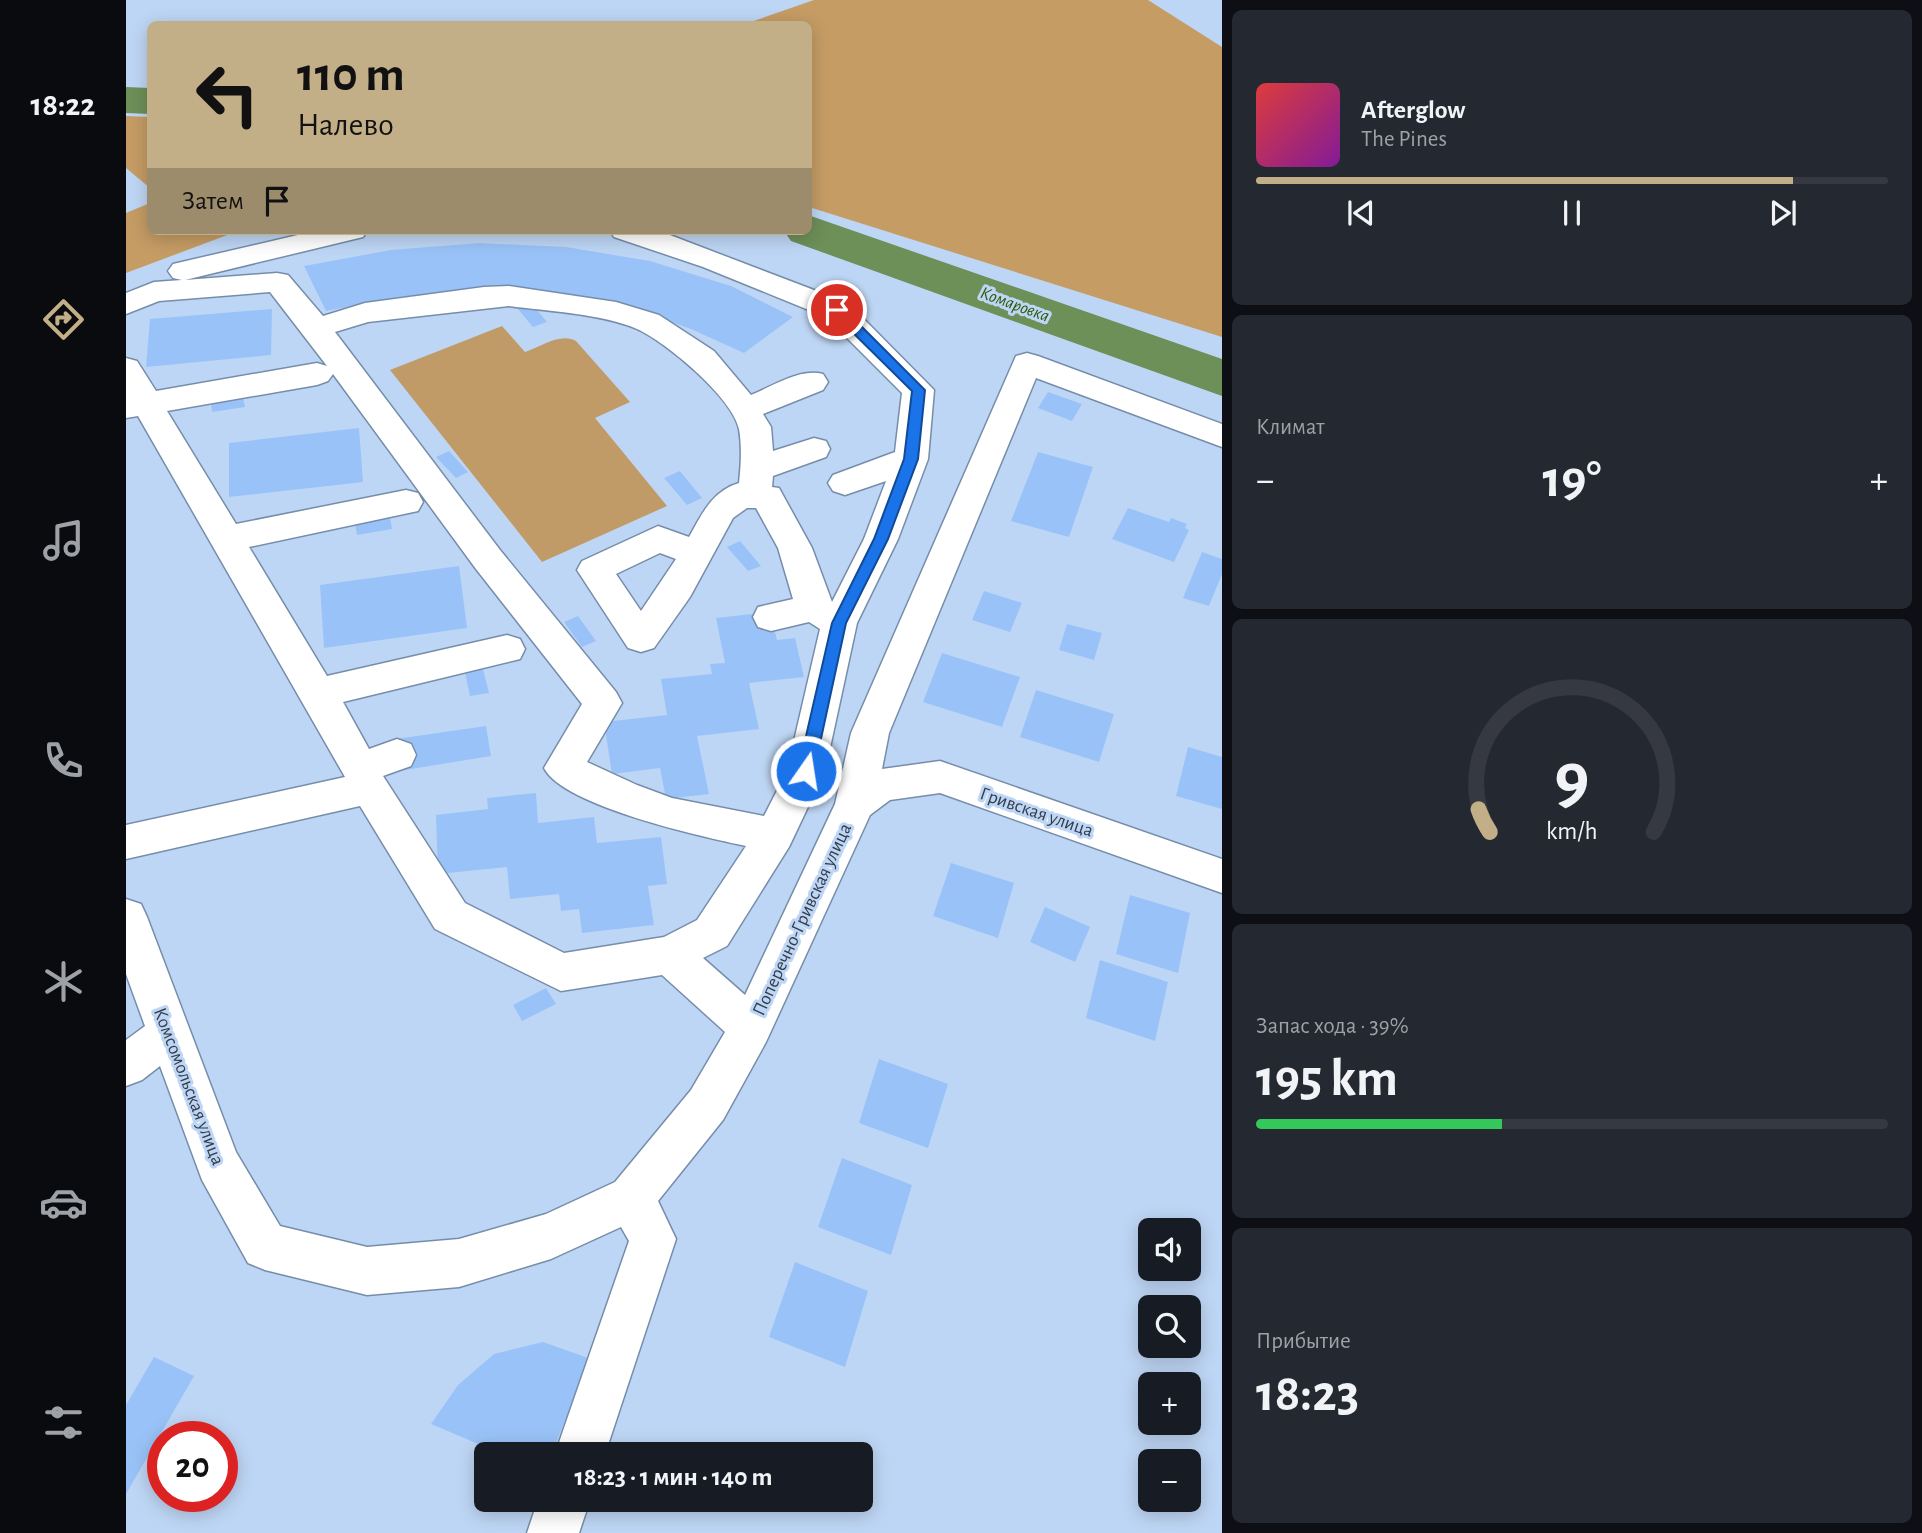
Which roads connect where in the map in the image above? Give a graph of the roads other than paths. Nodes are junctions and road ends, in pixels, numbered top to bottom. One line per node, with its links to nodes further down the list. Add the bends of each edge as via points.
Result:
1 (336, 235): 3 (street, via 188,269 170,275)
2 (640, 235): 12 (street, via 837,310 918,390)
3 (140, 298): 4 (street, via 277,282)
4 (316, 328): 9 (street, via 365,313 484,297 509,296 616,312 648,322 703,358); 25 (street, via 524,607 603,703 563,768 623,797 673,814)
5 (126, 368): 8 (street)
6 (317, 374): 8 (street)
7 (812, 382): 9 (street)
8 (136, 406): 16 (street)
9 (744, 410): 13 (street, via 755,427)
10 (1222, 436): 24 (street, Поперечно-Гривская улица, via 1027,363 870,733)
11 (814, 449): 13 (street)
12 (911, 459): 14 (street); 18 (street, via 881,539)
13 (756, 483): 17 (street, via 721,509); 18 (street, via 795,548)
14 (845, 483)
15 (406, 502): 16 (street)
16 (226, 539): 21 (street)
17 (697, 553)
18 (826, 616): 19 (street); 25 (street, via 806,771)
19 (771, 617)
20 (507, 649): 21 (street)
21 (318, 693): 23 (street)
22 (397, 755): 23 (street)
23 (365, 778): 26 (street); 29 (street, via 450,916 561,972)
24 (855, 804): 27 (street, Гривская улица, via 881,785 940,777); 30 (street, Поперечно-Гривская улица)
25 (775, 835): 29 (street, via 712,933)
26 (126, 842)
27 (1222, 876)
28 (126, 917): 31 (street, Комсомольская улица)
29 (670, 955): 30 (street)
30 (751, 1028): 33 (street, Поперечно-Гривская улица, via 707,1105)
31 (169, 1033): 32 (street); 33 (street, Комсомольская улица, via 218,1164 265,1246 367,1271 459,1262 551,1237)
32 (126, 1066)
33 (631, 1198): 34 (street, via 653,1239)
34 (584, 1442)
35 (560, 1512): 36 (street)
36 (553, 1533)

